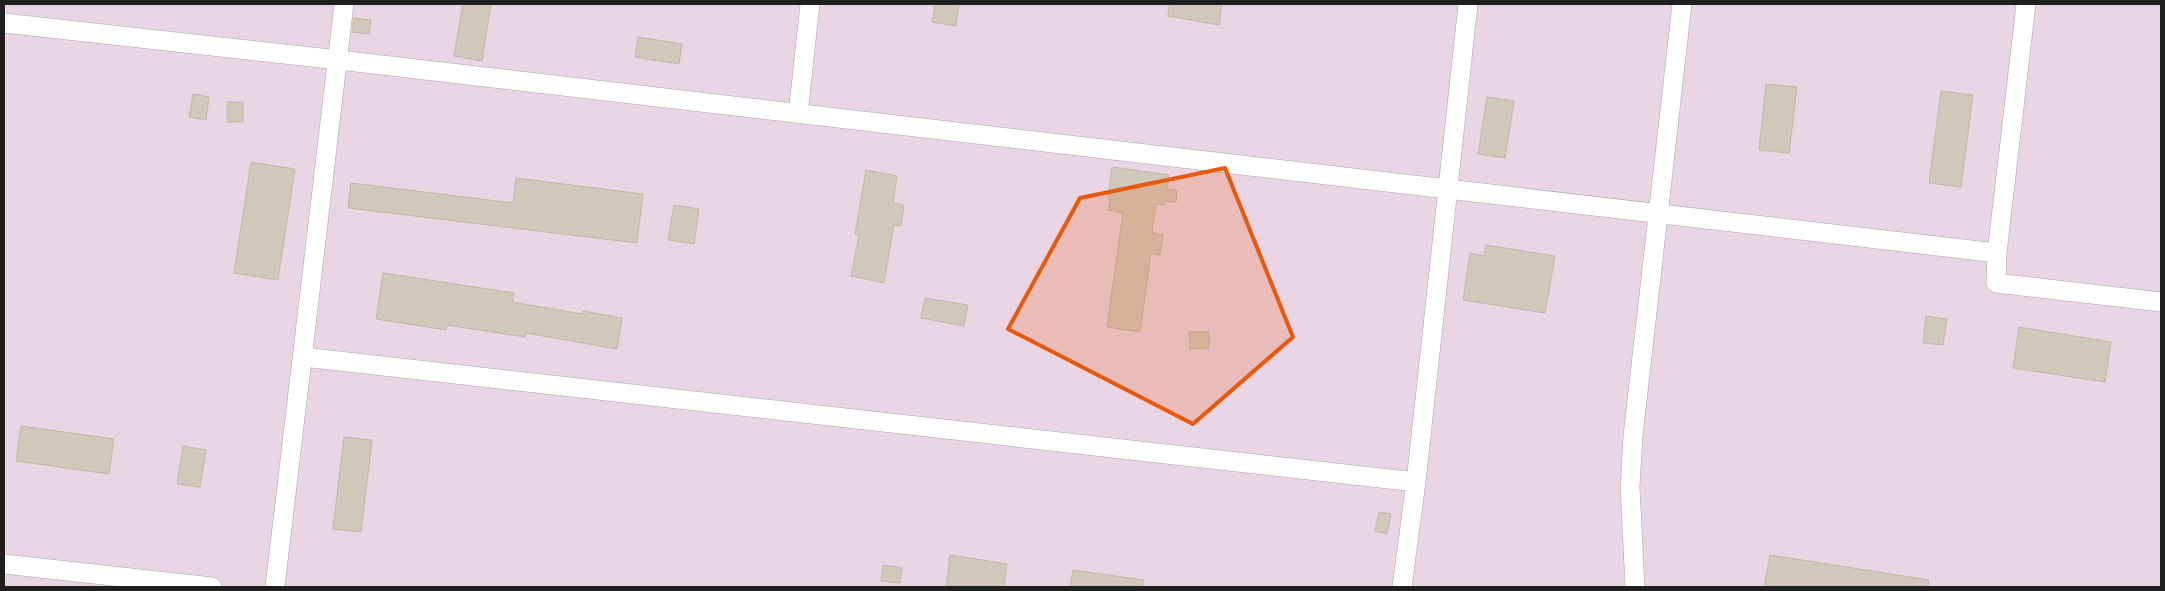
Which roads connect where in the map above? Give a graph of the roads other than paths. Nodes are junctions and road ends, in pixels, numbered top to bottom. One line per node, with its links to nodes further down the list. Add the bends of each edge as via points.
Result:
1 (344, 4): 7 (lane)
2 (810, 4): 8 (lane)
3 (1468, 4): 9 (lane)
4 (1682, 4): 10 (lane)
5 (2026, 4): 11 (lane)
6 (4, 23): 7 (lane)
7 (339, 60): 8 (lane); 13 (lane)
8 (798, 114): 9 (lane)
9 (1448, 189): 10 (lane); 14 (lane)
10 (1657, 214): 11 (lane); 19 (lane, via 1633,436 1630,487)
11 (1997, 253): 12 (lane, via 1996,283)
12 (2161, 302)
13 (303, 357): 14 (lane); 17 (lane)
14 (1416, 482): 18 (lane)
15 (4, 564): 16 (lane)
16 (212, 587)
17 (275, 587)
18 (1402, 587)
19 (1635, 587)

